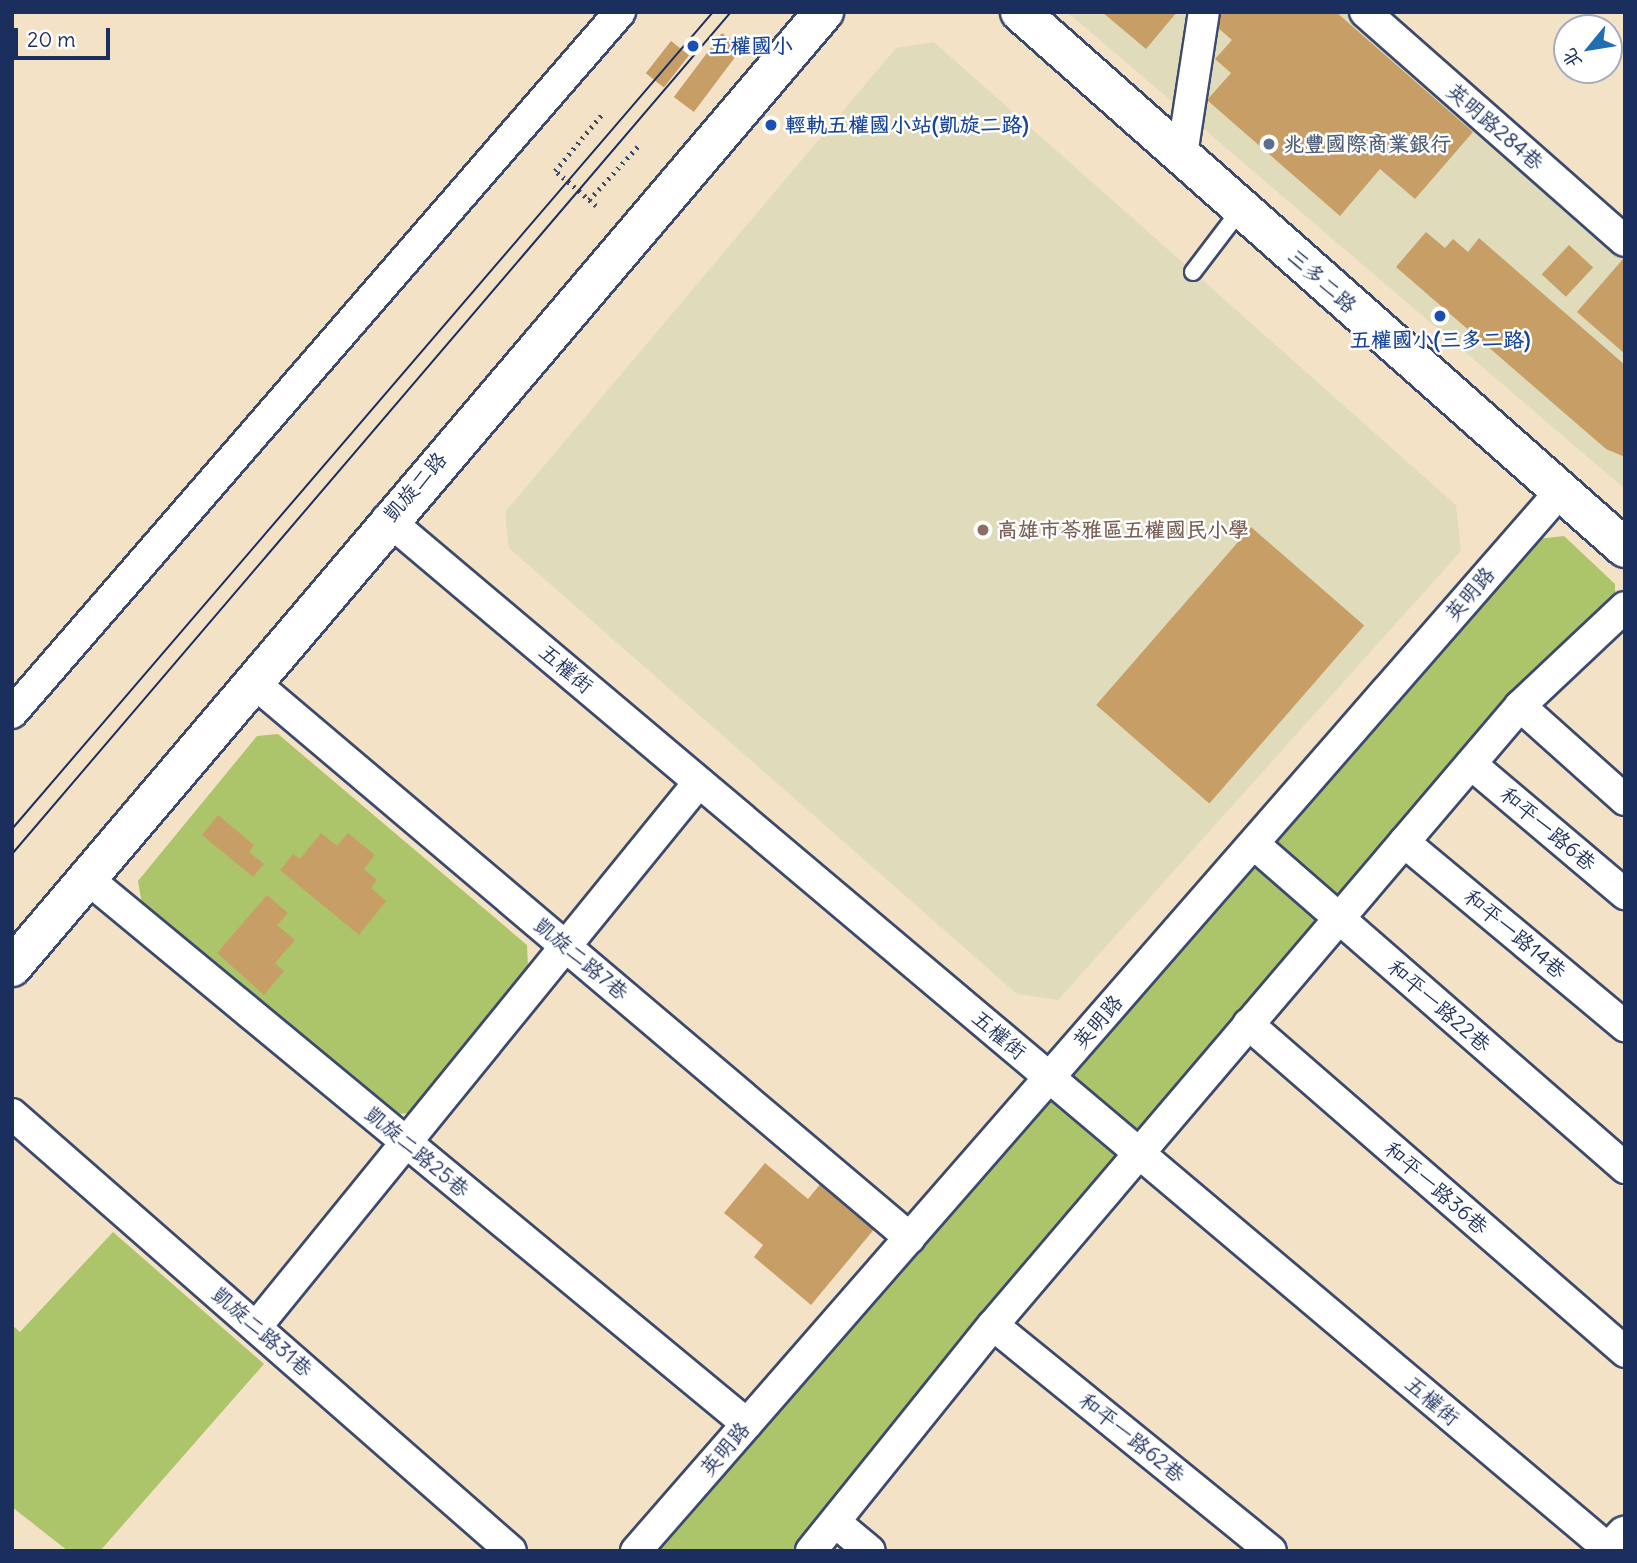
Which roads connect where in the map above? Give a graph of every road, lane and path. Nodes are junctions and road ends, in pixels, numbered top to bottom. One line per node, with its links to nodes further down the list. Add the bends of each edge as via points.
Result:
1 (620, 12): 20 (street)
2 (824, 12): 15 (street, 凱旋二路)
3 (1020, 12): 8 (street, 三多二路)
4 (1204, 12): 8 (street)
5 (1365, 12): 12 (street, 英明路284巷)
6 (602, 114): 9 (path, via 555,171)
7 (640, 144): 9 (path)
8 (1182, 155): 11 (street, 三多二路)
9 (589, 200): 10 (path)
10 (596, 206)
11 (1241, 209): 13 (lane); 14 (street, 三多二路)
12 (1625, 241)
13 (1193, 272)
14 (1559, 493): 16 (street, 三多二路); 25 (street, 英明路)
15 (387, 519): 18 (street, 凱旋二路); 22 (street, 五權街)
16 (1619, 533)
17 (1625, 607): 19 (street)
18 (251, 681): 26 (street, 凱旋二路); 29 (street, 凱旋二路7巷)
19 (1520, 706): 21 (street); 23 (street)
20 (12, 713)
21 (1471, 764): 24 (street); 27 (street, 和平一路6巷)
22 (699, 782): 29 (street); 33 (street, 五權街)
23 (1625, 800)
24 (1404, 842): 28 (street); 32 (street, 和平一路14巷)
25 (1254, 844): 28 (street, 和平一路22巷); 33 (street, 英明路)
26 (88, 879): 30 (street, 凱旋二路); 35 (street, 凱旋二路25巷)
27 (1625, 894)
28 (1338, 918): 31 (street); 37 (street, 和平一路22巷)
29 (566, 947): 35 (street); 38 (street, 凱旋二路7巷)
30 (12, 967)
31 (1248, 1024): 36 (street); 41 (street, 和平一路36巷)
32 (1625, 1026)
33 (1049, 1078): 36 (street, 五權街); 38 (street, 英明路)
34 (12, 1114): 40 (street, 凱旋二路31巷)
35 (408, 1144): 40 (street); 42 (street, 凱旋二路25巷)
36 (1140, 1154): 39 (street); 50 (street, 五權街)
37 (1625, 1168)
38 (909, 1238): 42 (street, 英明路)
39 (993, 1325): 43 (street); 49 (street, 和平一路62巷)
40 (256, 1327): 45 (street, 凱旋二路31巷)
41 (1625, 1353)
42 (747, 1424): 46 (street, 英明路)
43 (835, 1522): 47 (street); 48 (street)
44 (1625, 1536): 50 (street)
45 (511, 1551)
46 (636, 1551)
47 (811, 1551)
48 (870, 1551)
49 (1271, 1551)
50 (1611, 1551)

